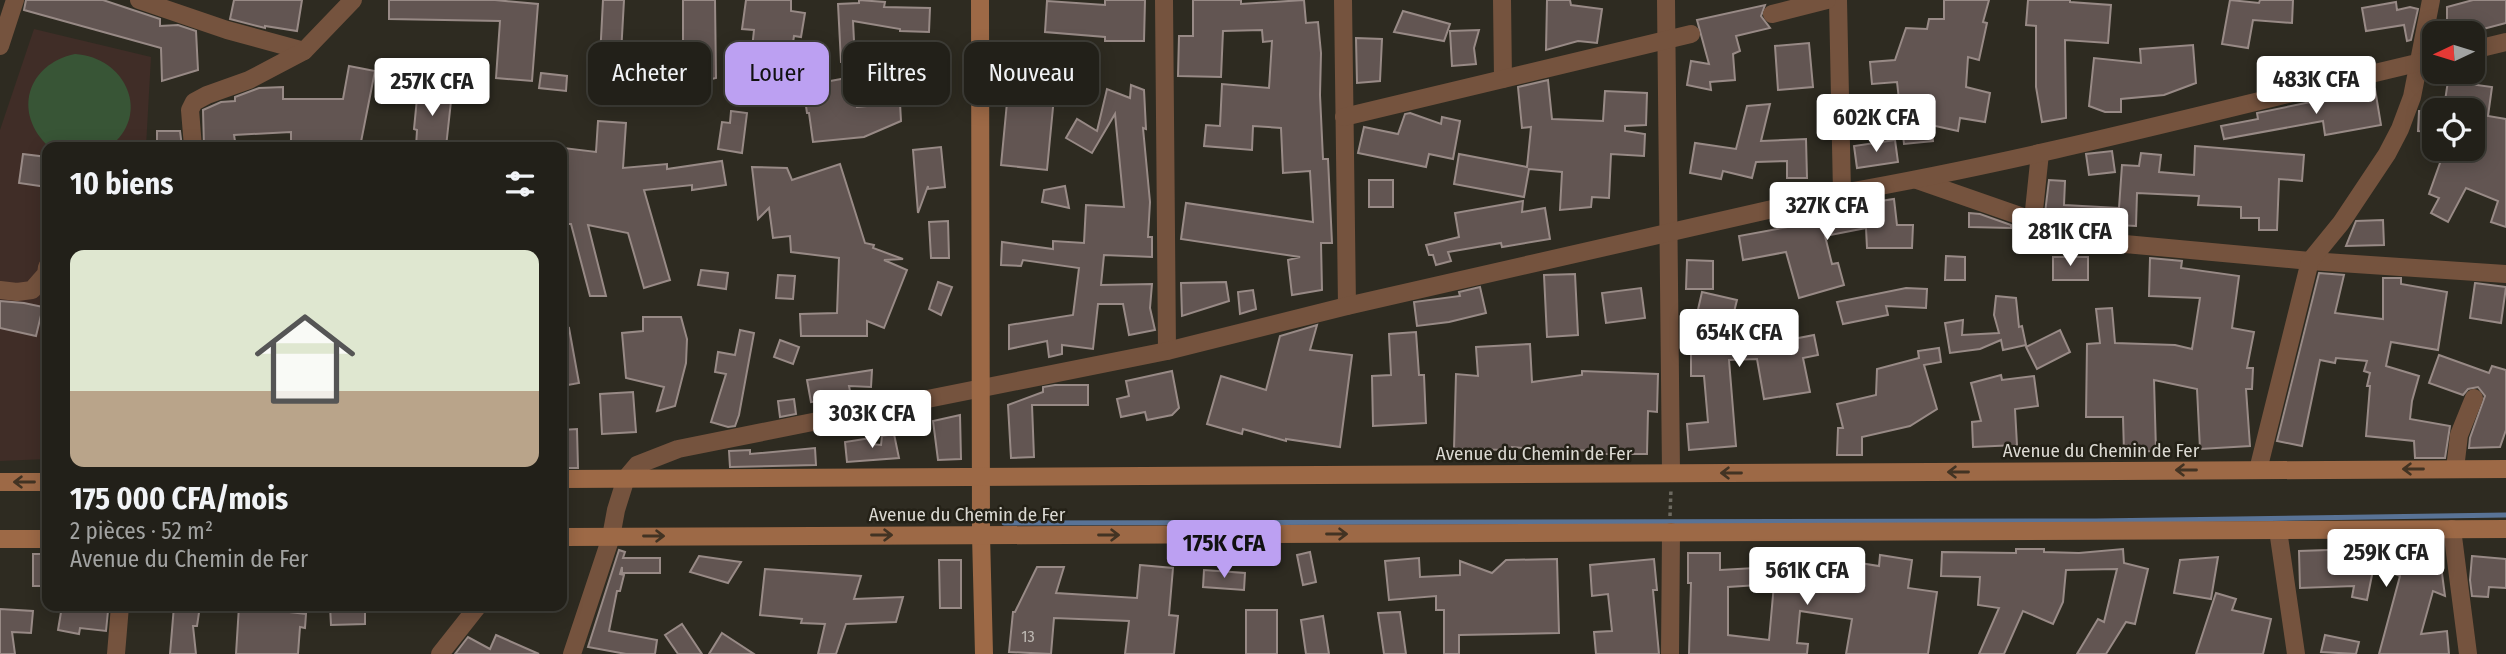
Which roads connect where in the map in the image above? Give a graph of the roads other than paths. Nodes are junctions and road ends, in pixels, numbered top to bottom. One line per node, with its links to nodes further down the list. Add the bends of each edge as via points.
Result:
1 (15, 0): 17 (street)
2 (139, 0): 19 (street)
3 (353, 0): 19 (street)
4 (980, 0): 36 (main road)
5 (1164, 0): 35 (street)
6 (1343, 0): 23 (street)
7 (1502, 0): 22 (street)
8 (1666, 0): 15 (street)
9 (1827, 0): 12 (street)
10 (1838, 0): 27 (street)
11 (2431, 0): 13 (street)
12 (1772, 14)
13 (2430, 21)
14 (1691, 34): 15 (street)
15 (1667, 39): 22 (street); 29 (street)
16 (2506, 42): 18 (street)
17 (0, 46)
18 (2485, 47)
19 (304, 51): 24 (street, via 194,102 190,110)
20 (2422, 61): 25 (street)
21 (2422, 72): 30 (street, via 2387,154)
22 (1503, 79): 23 (street)
23 (1345, 117): 34 (street)
24 (192, 142)
25 (2040, 153): 26 (street); 28 (street)
26 (1917, 180): 27 (street); 28 (street)
27 (1842, 193): 29 (street)
28 (2034, 220): 30 (street, via 2114,243)
29 (1670, 232): 34 (street); 41 (street)
30 (2310, 261): 31 (street); 40 (street)
31 (2506, 274)
32 (42, 279): 33 (street, via 32,290)
33 (0, 290)
34 (1347, 306): 35 (street)
35 (1167, 351): 36 (street)
36 (981, 389): 42 (main road); 43 (street, via 678,449 637,465)
37 (2474, 398): 38 (street, via 2459,435)
38 (2455, 469): 39 (main road, Avenue du Chemin de Fer); 40 (main road, Avenue du Chemin de Fer, one-way to 40)
39 (2506, 469)
40 (2258, 470): 41 (main road, Avenue du Chemin de Fer, one-way to 41)
41 (1671, 473): 42 (main road, Avenue du Chemin de Fer)
42 (983, 477): 43 (main road, Avenue du Chemin de Fer); 51 (main road)
43 (626, 478): 44 (main road, Avenue du Chemin de Fer); 53 (street)
44 (567, 479)
45 (0, 482): 46 (main road, one-way to 45)
46 (42, 482)
47 (2452, 529): 48 (main road, Avenue du Chemin de Fer); 49 (main road, Avenue du Chemin de Fer); 64 (street)
48 (2506, 529)
49 (2278, 530): 50 (main road, Avenue du Chemin de Fer); 63 (street)
50 (1671, 532): 51 (main road, Avenue du Chemin de Fer, one-way to 50); 62 (street)
51 (981, 535): 53 (main road, Avenue du Chemin de Fer, one-way to 51); 61 (main road)
52 (567, 537): 53 (main road, Avenue du Chemin de Fer)
53 (611, 537): 60 (street)
54 (0, 539): 55 (main road)
55 (42, 539)
56 (120, 611): 58 (street)
57 (474, 611): 59 (street)
58 (116, 654)
59 (440, 654)
60 (572, 654)
61 (984, 654)
62 (1670, 654)
63 (2296, 654)
64 (2468, 654)

